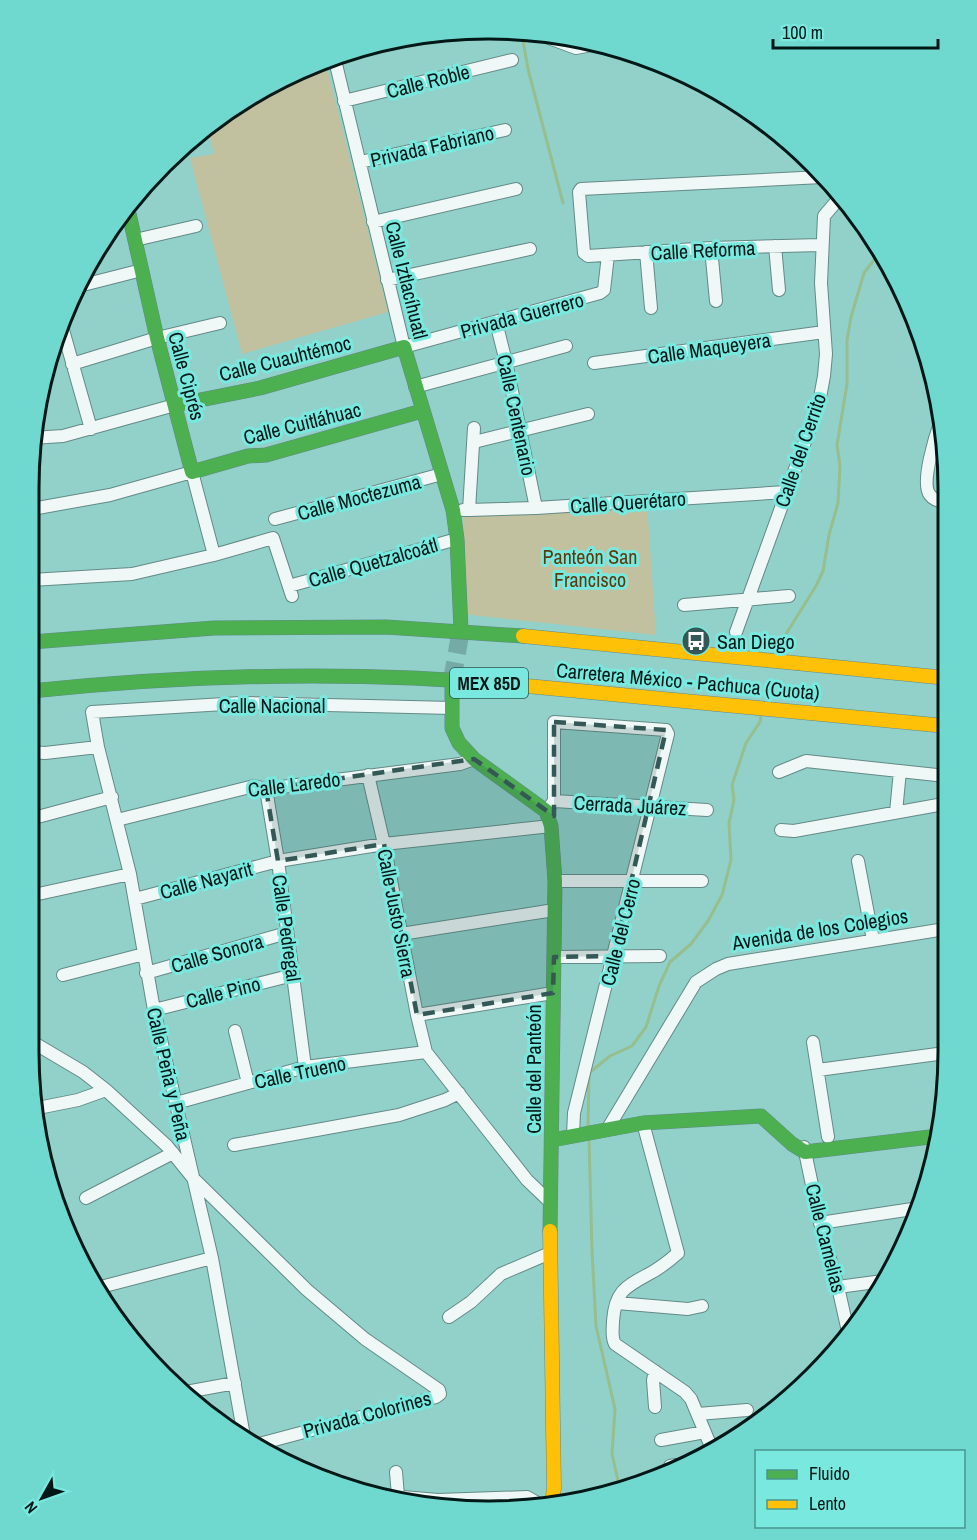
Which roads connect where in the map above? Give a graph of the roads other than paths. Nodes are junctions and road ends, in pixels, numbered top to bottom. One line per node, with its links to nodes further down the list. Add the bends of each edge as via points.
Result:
1 (512, 60): 3 (street, Calle Roble)
2 (336, 66): 3 (street, Calle Iztlacíhuatl)
3 (344, 101): 5 (street, Calle Iztlacíhuatl)
4 (505, 130): 5 (street, Privada Fabriano)
5 (360, 162): 10 (street, Calle Iztlacíhuatl)
6 (812, 177): 18 (street, Calle Reforma, via 580,190 585,255)
7 (516, 189): 10 (street)
8 (835, 203): 13 (street, Calle del Cerrito, via 824,216)
9 (130, 218): 12 (main road, Calle Ciprés)
10 (373, 222): 20 (street, Calle Iztlacíhuatl)
11 (196, 226): 12 (street)
12 (135, 240): 19 (main road, Calle Ciprés)
13 (821, 245): 14 (street, Calle Reforma); 27 (street, Calle del Cerrito)
14 (775, 246): 15 (street, Calle Reforma); 22 (street)
15 (711, 248): 17 (street, Calle Reforma); 23 (street)
16 (530, 249): 20 (street)
17 (646, 252): 18 (street, Calle Reforma); 24 (street)
18 (608, 255): 26 (street, Privada Guerrero, via 604,290 600,293)
19 (142, 270): 21 (street); 29 (main road, Calle Ciprés)
20 (387, 280): 31 (street, Calle Iztlacíhuatl)
21 (88, 284)
22 (779, 290)
23 (716, 301)
24 (651, 308)
25 (220, 322): 29 (street)
26 (496, 322): 31 (street, Privada Guerrero); 32 (street, Calle Centenario)
27 (824, 332): 33 (street, Calle Maqueyera); 47 (street, Calle del Cerrito, via 825,365 819,403)
28 (65, 338): 34 (street)
29 (157, 338): 34 (street); 36 (main road, Calle Ciprés)
30 (566, 346): 32 (street)
31 (404, 347): 35 (main road, Calle Iztlacíhuatl); 36 (main road, Calle Cuauhtémoc, via 260,388)
32 (506, 362): 35 (street); 41 (street, Calle Centenario)
33 (594, 363)
34 (72, 364): 40 (street)
35 (415, 387): 37 (main road, Calle Iztlacíhuatl)
36 (175, 405): 40 (street); 45 (main road, Calle Ciprés)
37 (422, 411): 45 (main road, Calle Cuitláhuac); 46 (main road, Calle Iztlacíhuatl)
38 (588, 414): 41 (street)
39 (474, 428): 44 (street)
40 (91, 429): 42 (street)
41 (520, 432): 44 (street); 50 (street, Calle Centenario)
42 (42, 437)
43 (935, 440): 48 (street, via 926,486 928,494)
44 (474, 442): 52 (street)
45 (192, 472): 49 (street, via 110,495); 55 (street, Calle Ciprés)
46 (442, 474): 51 (main road, Calle Iztlacíhuatl); 53 (street, Calle Moctezuma)
47 (786, 492): 50 (street, Calle Querétaro); 58 (street, Calle del Cerrito)
48 (938, 501)
49 (39, 507)
50 (536, 508): 52 (street, Calle Querétaro)
51 (453, 510): 52 (street, Calle Querétaro); 54 (main road, Calle Iztlacíhuatl)
52 (469, 510)
53 (275, 519)
54 (457, 539): 55 (street, Calle Quetzalcoátl, via 290,591 273,538); 60 (main road, Calle Iztlacíhuatl)
55 (214, 555): 56 (street, via 132,574)
56 (39, 580)
57 (789, 596): 58 (street)
58 (747, 600): 59 (street); 61 (street, Calle del Cerrito)
59 (684, 605)
60 (461, 630)
61 (736, 632)
62 (39, 641): 63 (main road, Carretera México - Pachuca (Cuota), via 214,628 386,627 484,632)
63 (938, 677)
64 (452, 680): 66 (main road)
65 (39, 690): 68 (main road, Carretera México - Pachuca (Cuota) / MEX 85D, via 156,679 247,676 429,678)
66 (452, 708): 67 (street, Calle Nacional, via 241,703); 71 (main road, via 452,728)
67 (92, 712): 69 (street, Calle Peña y Peña)
68 (938, 725)
69 (98, 747): 70 (street); 77 (street, Calle Peña y Peña)
70 (39, 753)
71 (474, 759): 74 (street, Calle Laredo); 79 (main road)
72 (900, 771): 73 (street, via 806,762); 75 (street); 82 (street)
73 (780, 772)
74 (368, 775): 76 (street, Calle Laredo); 87 (street, Calle Justo Sierra)
75 (938, 775)
76 (266, 789): 84 (street, Calle Laredo, via 254,786); 88 (street, Calle Pedregal)
77 (112, 797): 83 (street); 84 (street, Calle Peña y Peña)
78 (938, 805): 82 (street)
79 (550, 806): 80 (street, Cerrada Juárez); 80 (street, Calle del Cerro, via 554,722 666,730); 85 (main road, Calle del Panteón)
80 (650, 807): 81 (street, Cerrada Juárez); 91 (street, Calle del Cerro)
81 (706, 810)
82 (896, 812): 86 (street)
83 (39, 817)
84 (117, 820): 90 (street, Calle Peña y Peña)
85 (551, 826): 87 (street, Calle Nayarit); 92 (main road, Calle del Panteón)
86 (781, 830)
87 (384, 844): 88 (street, Calle Nayarit); 99 (street, Calle Justo Sierra)
88 (278, 861): 95 (street, Calle Nayarit); 98 (street, Calle Pedregal)
89 (858, 861): 100 (street)
90 (130, 874): 94 (street); 95 (street, Calle Peña y Peña)
91 (633, 880): 92 (street); 93 (street); 102 (street, Calle del Cerro)
92 (555, 881): 96 (main road, Calle del Panteón)
93 (702, 881)
94 (39, 894)
95 (135, 899): 101 (street, Calle Peña y Peña)
96 (554, 910): 99 (street); 104 (main road, Calle del Panteón)
97 (938, 930): 100 (street, Avenida de los Colegios)
98 (287, 933): 105 (street, Calle Sonora); 107 (street, Calle Pedregal)
99 (401, 934): 110 (street, Calle Justo Sierra)
100 (873, 940): 125 (street, Avenida de los Colegios, via 728,964 696,982)
101 (144, 954): 105 (street, Calle Peña y Peña); 106 (street)
102 (614, 956): 103 (street); 104 (street); 126 (street, Calle del Cerro, via 574,1113)
103 (660, 956)
104 (554, 957): 108 (main road, Calle del Panteón)
105 (146, 973): 109 (street, Calle Peña y Peña)
106 (63, 975)
107 (293, 975): 109 (street, Calle Pino); 116 (street, Calle Pedregal)
108 (553, 993): 110 (street); 129 (main road, Calle del Panteón)
109 (154, 1010): 121 (street, Calle Peña y Peña)
110 (417, 1014): 114 (street, Calle Justo Sierra)
111 (235, 1031): 118 (street)
112 (813, 1042): 117 (street)
113 (39, 1046): 119 (street)
114 (426, 1052): 116 (street, Calle Trueno); 120 (street)
115 (938, 1054): 117 (street)
116 (305, 1068): 118 (street, Calle Trueno)
117 (818, 1070): 127 (street)
118 (248, 1083): 121 (street, Calle Trueno)
119 (106, 1090): 122 (street); 132 (street)
120 (459, 1093): 130 (street, via 399,1115); 135 (street, via 526,1180)
121 (176, 1103): 133 (street, Calle Peña y Peña)
122 (43, 1107)
123 (643, 1123): 125 (main road); 131 (main road, via 760,1116); 143 (street, via 678,1253 628,1284)
124 (932, 1124): 127 (main road)
125 (608, 1128): 126 (main road)
126 (583, 1133): 129 (main road)
127 (828, 1137): 131 (main road)
128 (929, 1137): 131 (main road)
129 (552, 1140): 135 (main road, Calle del Panteón)
130 (234, 1145)
131 (800, 1146): 137 (street, Calle Camelias)
132 (173, 1153): 133 (street); 134 (street)
133 (193, 1178): 139 (street, Calle Peña y Peña); 156 (street, Privada Colorines, via 307,1290 365,1339 440,1390 436,1397)
134 (86, 1198)
135 (550, 1202): 138 (main road, Calle del Panteón)
136 (909, 1209): 137 (street)
137 (820, 1223): 142 (street, Calle Camelias)
138 (550, 1253): 145 (street, via 501,1274); 160 (main road, Calle del Panteón)
139 (212, 1258): 141 (street); 148 (street, Calle Peña y Peña)
140 (874, 1282): 142 (street)
141 (105, 1286)
142 (838, 1287): 146 (street, Calle Camelias)
143 (617, 1303): 144 (street, via 688,1309); 147 (street, via 613,1341)
144 (702, 1306)
145 (449, 1317)
146 (846, 1323)
147 (655, 1371): 150 (street); 152 (street, via 685,1392)
148 (235, 1383): 149 (street); 153 (street, Calle Peña y Peña)
149 (194, 1391)
150 (655, 1407)
151 (747, 1410): 152 (street)
152 (698, 1414): 154 (street)
153 (243, 1427)
154 (705, 1432): 155 (street); 157 (street)
155 (661, 1440)
156 (266, 1442)
157 (709, 1443)
158 (396, 1472): 159 (street)
159 (398, 1491)
160 (553, 1496)
161 (529, 1499): 162 (street)
162 (468, 1500)

